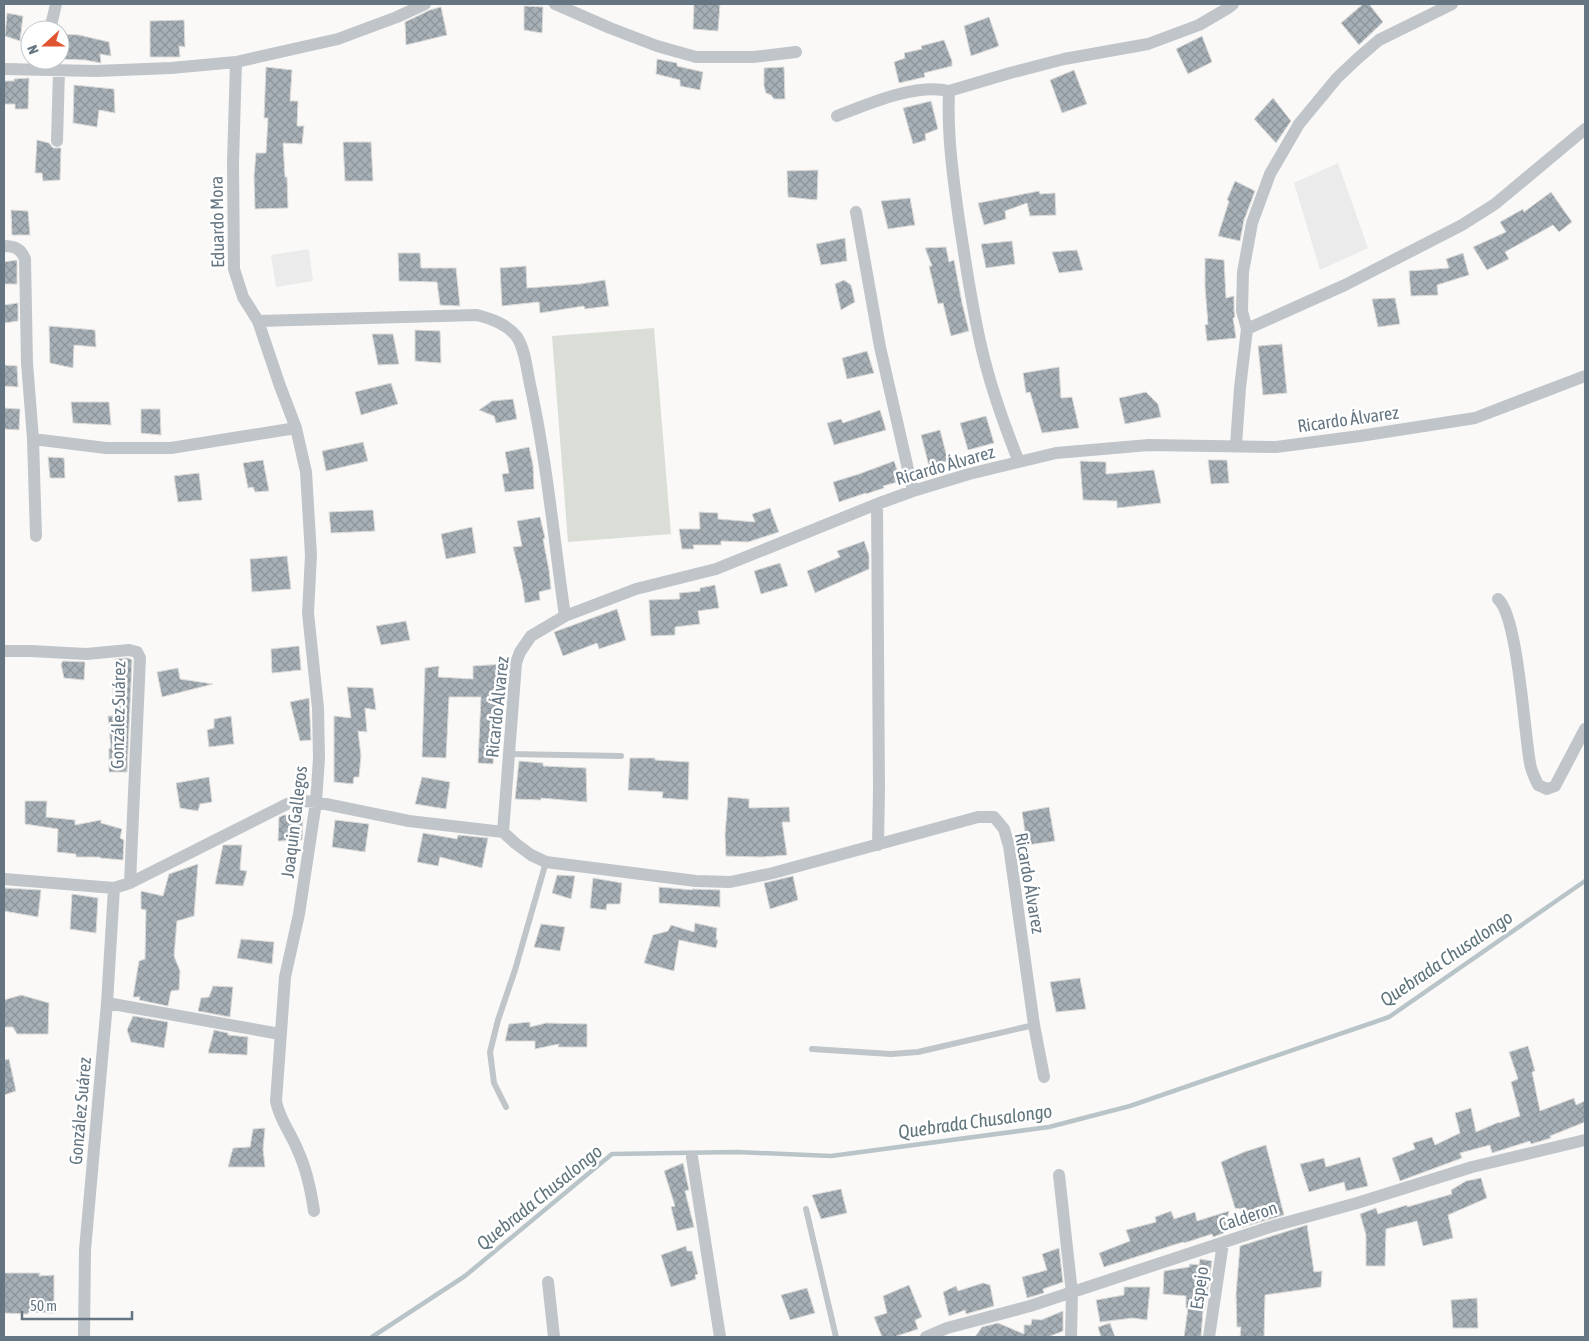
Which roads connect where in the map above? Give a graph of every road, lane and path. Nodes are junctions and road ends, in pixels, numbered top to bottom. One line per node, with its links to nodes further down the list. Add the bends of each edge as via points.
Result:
1 (56, 4): 6 (street)
2 (425, 4): 8 (street, via 338,39)
3 (555, 4): 7 (street, via 656,46 696,58)
4 (1233, 4): 12 (street, via 1199,25 1148,44 1010,73)
5 (1452, 4): 19 (street, via 1379,40 1337,78 1299,124 1270,174 1252,222 1243,272 1242,311)
6 (52, 20)
7 (796, 52)
8 (236, 62): 11 (street, via 106,71); 18 (street, Eduardo Mora, via 234,269 243,297)
9 (20, 67): 10 (street)
10 (4, 69)
11 (59, 70): 15 (street)
12 (949, 92): 13 (street, via 941,89 899,95); 24 (street, via 952,168 972,307 983,356)
13 (837, 116)
14 (1585, 129): 19 (street, via 1496,204 1462,225 1346,285)
15 (57, 141)
16 (856, 212): 25 (street, via 880,347)
17 (4, 246): 22 (street, via 12,246 22,252 25,259 27,363)
18 (258, 321): 21 (street, Eduardo Mora); 29 (street, via 478,315 506,326 517,338 523,352 536,414)
19 (1246, 329): 23 (street)
20 (1585, 376): 23 (street, Ricardo Álvarez, via 1475,418 1276,447)
21 (296, 428): 22 (street, via 171,448 106,448); 34 (street, Joaquin Gallegos, via 306,472 311,555 308,613 318,708)
22 (33, 439): 27 (street)
23 (1236, 445): 24 (street, Ricardo Álvarez, via 1149,445 1056,453)
24 (1019, 462): 25 (street, Ricardo Álvarez)
25 (913, 491): 26 (street, Ricardo Álvarez)
26 (877, 504): 29 (street, Ricardo Álvarez, via 716,569 636,589); 36 (street)
27 (36, 536)
28 (1498, 599): 31 (street, via 1503,603 1510,626 1530,766 1538,785 1547,789 1555,786)
29 (565, 616): 32 (street, Ricardo Álvarez, via 531,636 520,652 516,663)
30 (4, 651): 39 (street, González Suárez, via 137,652 140,658)
31 (1585, 730)
32 (509, 754): 33 (lane); 35 (street, Ricardo Álvarez)
33 (621, 756)
34 (316, 802): 35 (street, via 409,821); 39 (street, via 291,802); 43 (street, Joaquin Gallegos, via 299,914 285,977)
35 (503, 832): 37 (street, Ricardo Álvarez)
36 (878, 845): 37 (street, Ricardo Álvarez, via 730,882 696,881); 42 (street, Ricardo Álvarez, via 978,817 994,817 1004,829 1009,846)
37 (546, 862): 46 (lane, via 490,1052 494,1083)
38 (4, 879): 40 (street)
39 (130, 884): 40 (street)
40 (114, 888): 41 (street, González Suárez)
41 (108, 1003): 43 (street); 56 (street, González Suárez, via 85,1250)
42 (1034, 1025): 44 (lane, via 918,1052 891,1054); 45 (street, Ricardo Álvarez)
43 (280, 1034): 51 (street, Joaquin Gallegos, via 276,1101 310,1183)
44 (812, 1050)
45 (1044, 1077)
46 (506, 1107)
47 (1585, 1140): 52 (street, Calderon, via 1472,1167)
48 (692, 1157): 58 (street)
49 (1059, 1175): 54 (street)
50 (806, 1210): 59 (lane)
51 (314, 1212)
52 (1223, 1243): 54 (street, Calderon); 62 (street, Espejo)
53 (548, 1282): 57 (street)
54 (1072, 1293): 55 (street, Calderon); 61 (street)
55 (948, 1333): 60 (street, Calderon)
56 (84, 1337)
57 (554, 1337)
58 (720, 1337)
59 (836, 1337)
60 (926, 1337)
61 (1071, 1337)
62 (1209, 1337)

